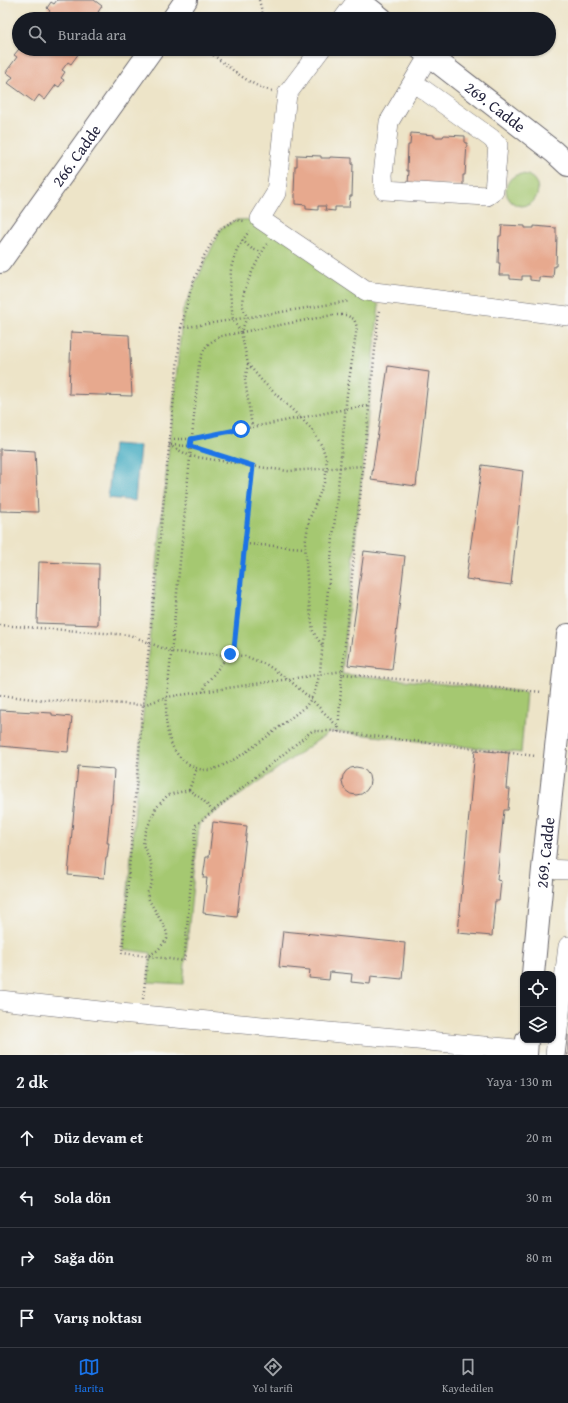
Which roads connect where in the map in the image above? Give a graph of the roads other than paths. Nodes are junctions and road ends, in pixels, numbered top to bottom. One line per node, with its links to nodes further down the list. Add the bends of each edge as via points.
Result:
1 (186, 0): 3 (street)
2 (358, 0): 4 (street); 5 (street)
3 (178, 12)
4 (349, 12)
5 (373, 12)
6 (147, 56): 12 (street, 266. Cadde)
7 (316, 56): 13 (street, via 287,94 276,193 259,221 366,291)
8 (423, 56): 10 (street)
9 (430, 56): 11 (street, 269. Cadde)
10 (413, 82): 10 (street, via 389,122 383,175 384,190 486,196 494,191 498,145)
11 (568, 165)
12 (0, 262)
13 (568, 316)
14 (568, 635): 15 (street, 269. Cadde)
15 (542, 869): 16 (street); 18 (street, 269. Cadde)
16 (568, 870)
17 (568, 946): 21 (street)
18 (533, 971)
19 (0, 1000): 20 (street, via 141,1015)
20 (527, 1048)
21 (555, 1055)

